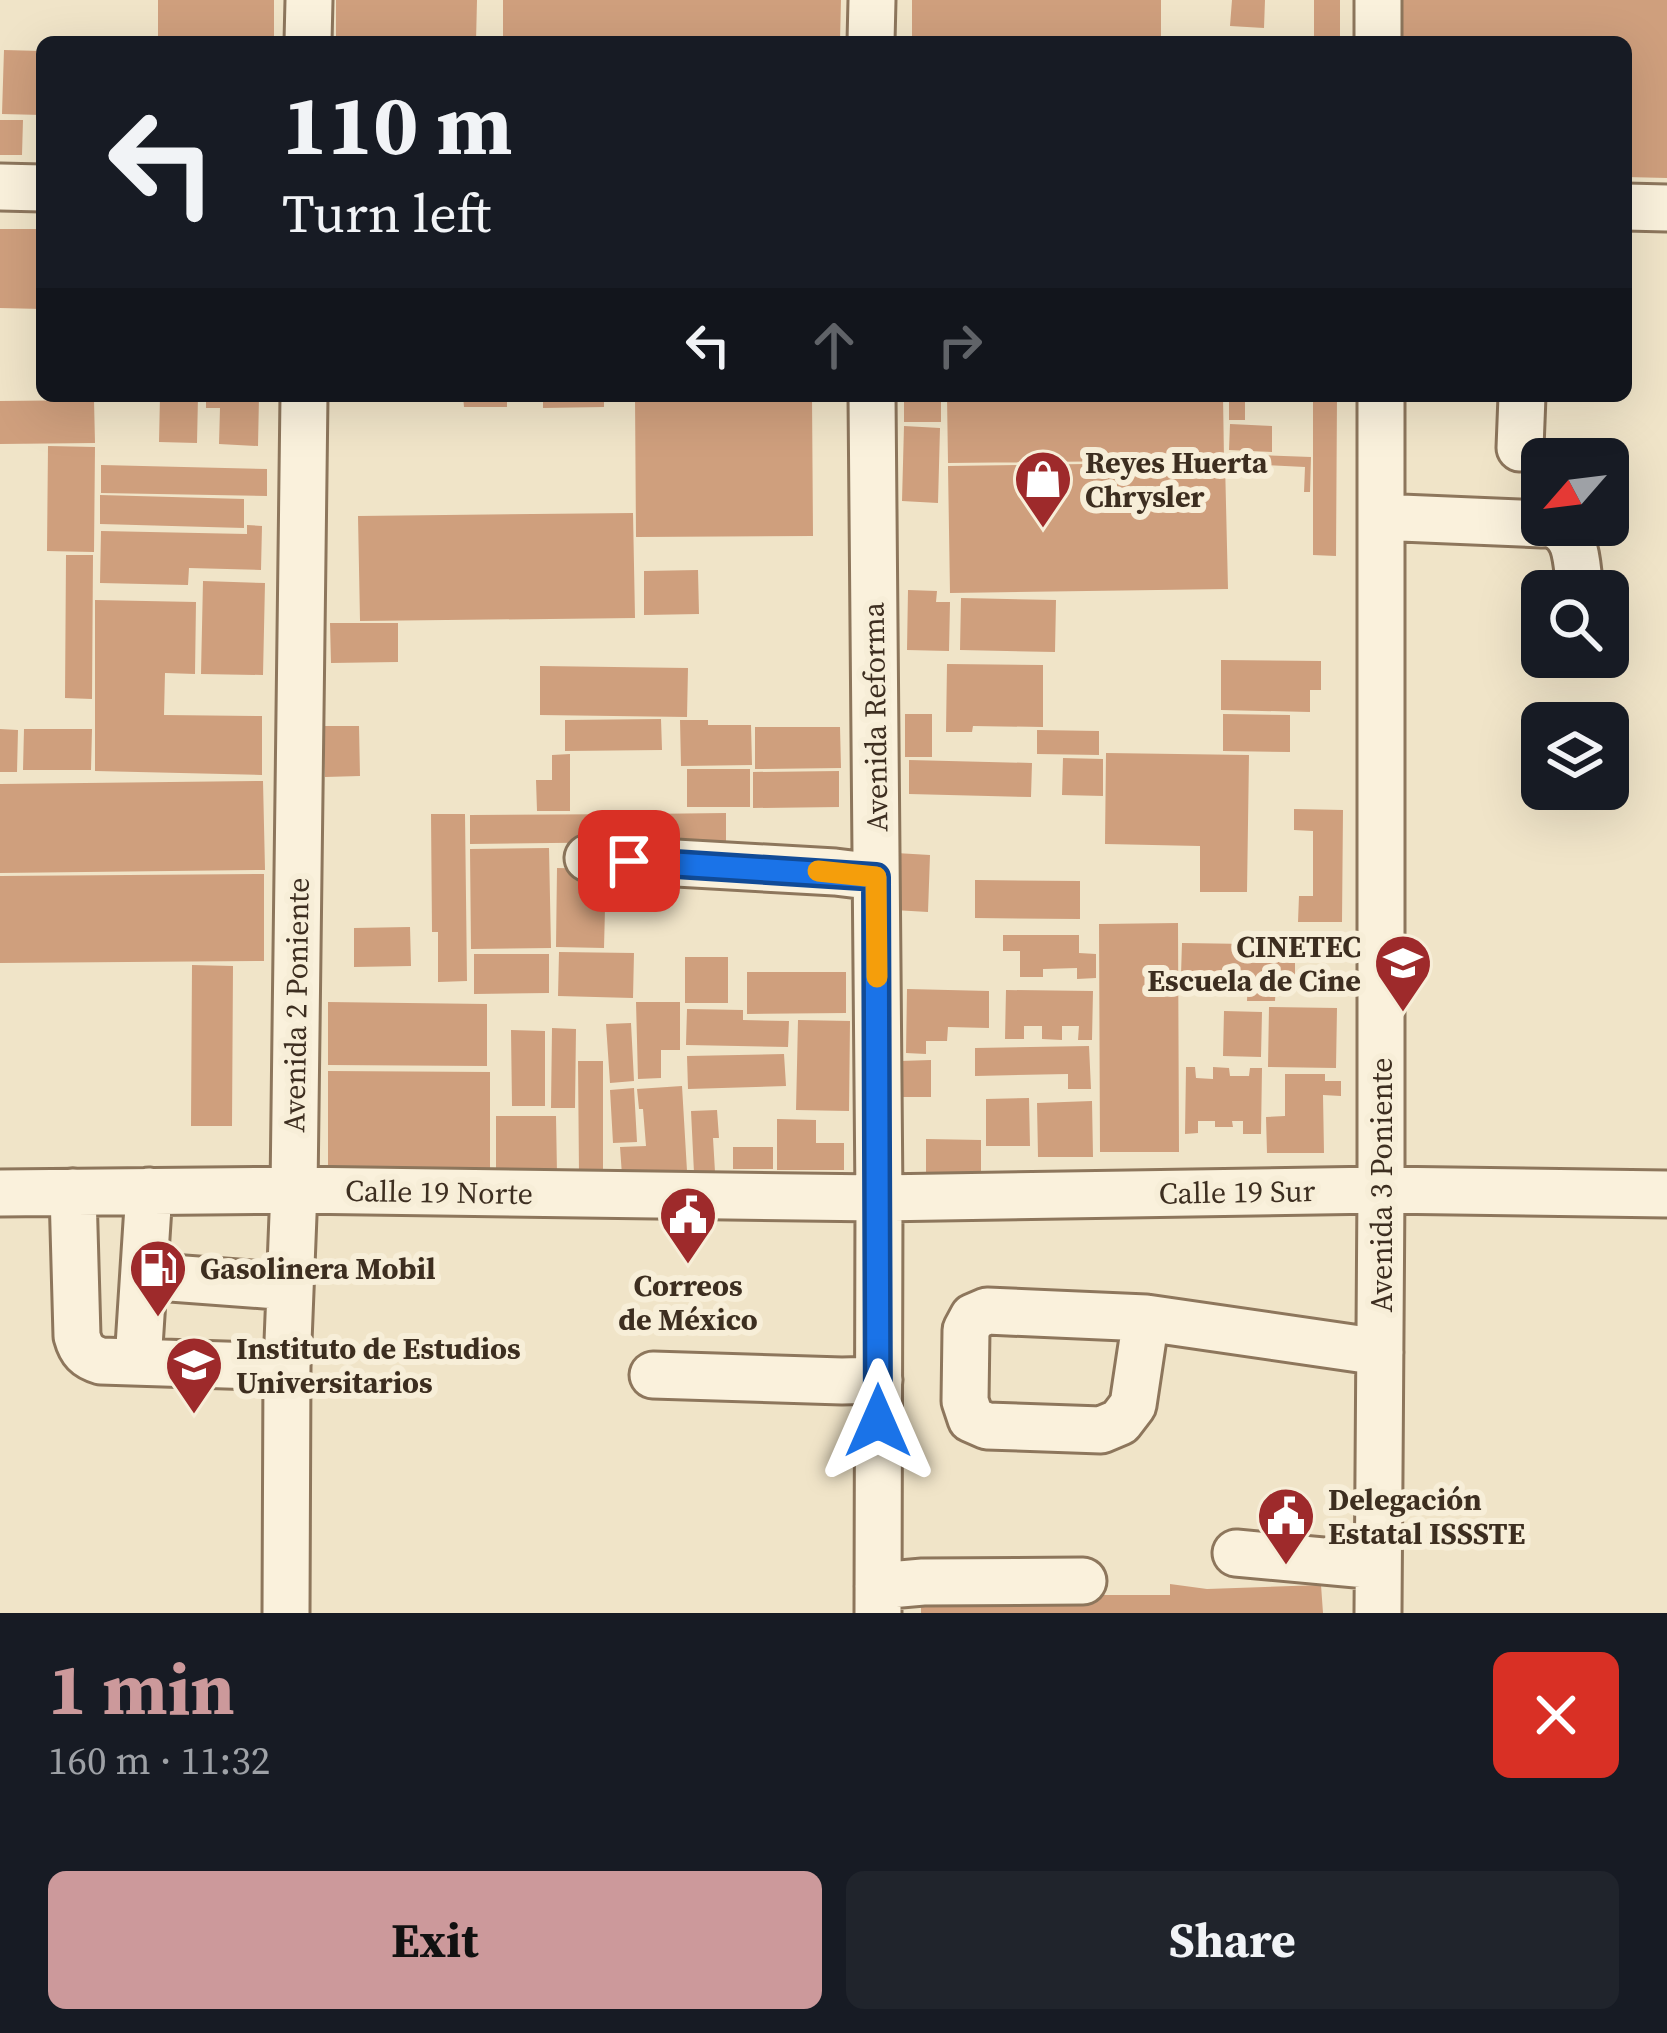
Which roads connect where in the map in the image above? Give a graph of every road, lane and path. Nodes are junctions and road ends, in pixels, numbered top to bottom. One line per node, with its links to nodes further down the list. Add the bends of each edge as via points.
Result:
1 (309, 0): 4 (street)
2 (872, 0): 5 (street)
3 (1378, 0): 6 (street)
4 (308, 36)
5 (871, 36)
6 (1378, 36)
7 (0, 188): 8 (street)
8 (36, 188)
9 (1632, 207): 10 (street)
10 (1667, 208)
11 (304, 402): 20 (street, Avenida 2 Poniente)
12 (872, 402): 19 (street, Avenida Reforma)
13 (1381, 402): 16 (street, Avenida 3 Poniente)
14 (1522, 402): 15 (street)
15 (1520, 448)
16 (1381, 514): 17 (street); 21 (street, Avenida 3 Poniente)
17 (1521, 523)
18 (588, 858): 19 (street)
19 (876, 877): 26 (street, Avenida Reforma)
20 (294, 1190): 22 (street, Calle 19 Norte); 26 (street, Calle 19 Norte); 28 (street, Avenida 2 Poniente)
21 (1382, 1190): 25 (street, Calle 19 Sur); 26 (street, Calle 19 Sur); 30 (street, Avenida 3 Poniente)
22 (149, 1191): 24 (street, Calle 19 Norte); 27 (street)
23 (0, 1192): 24 (street, Calle 19 Norte)
24 (73, 1192): 31 (street, via 81,1348 101,1361)
25 (1667, 1194)
26 (879, 1198): 34 (street, Avenida Reforma)
27 (144, 1276): 28 (street); 31 (street)
28 (290, 1287): 32 (street, Avenida 2 Poniente)
29 (1146, 1318): 30 (street)
30 (1380, 1352): 36 (street, Avenida 3 Poniente)
31 (138, 1362): 32 (street)
32 (287, 1367): 39 (street, Avenida 2 Poniente)
33 (652, 1375): 34 (street)
34 (879, 1380): 38 (street, Avenida Reforma)
35 (1236, 1553): 36 (street)
36 (1378, 1566): 40 (street, Avenida 3 Poniente)
37 (1083, 1581): 38 (street, via 922,1582)
38 (878, 1600)
39 (286, 1613)
40 (1378, 1613)

